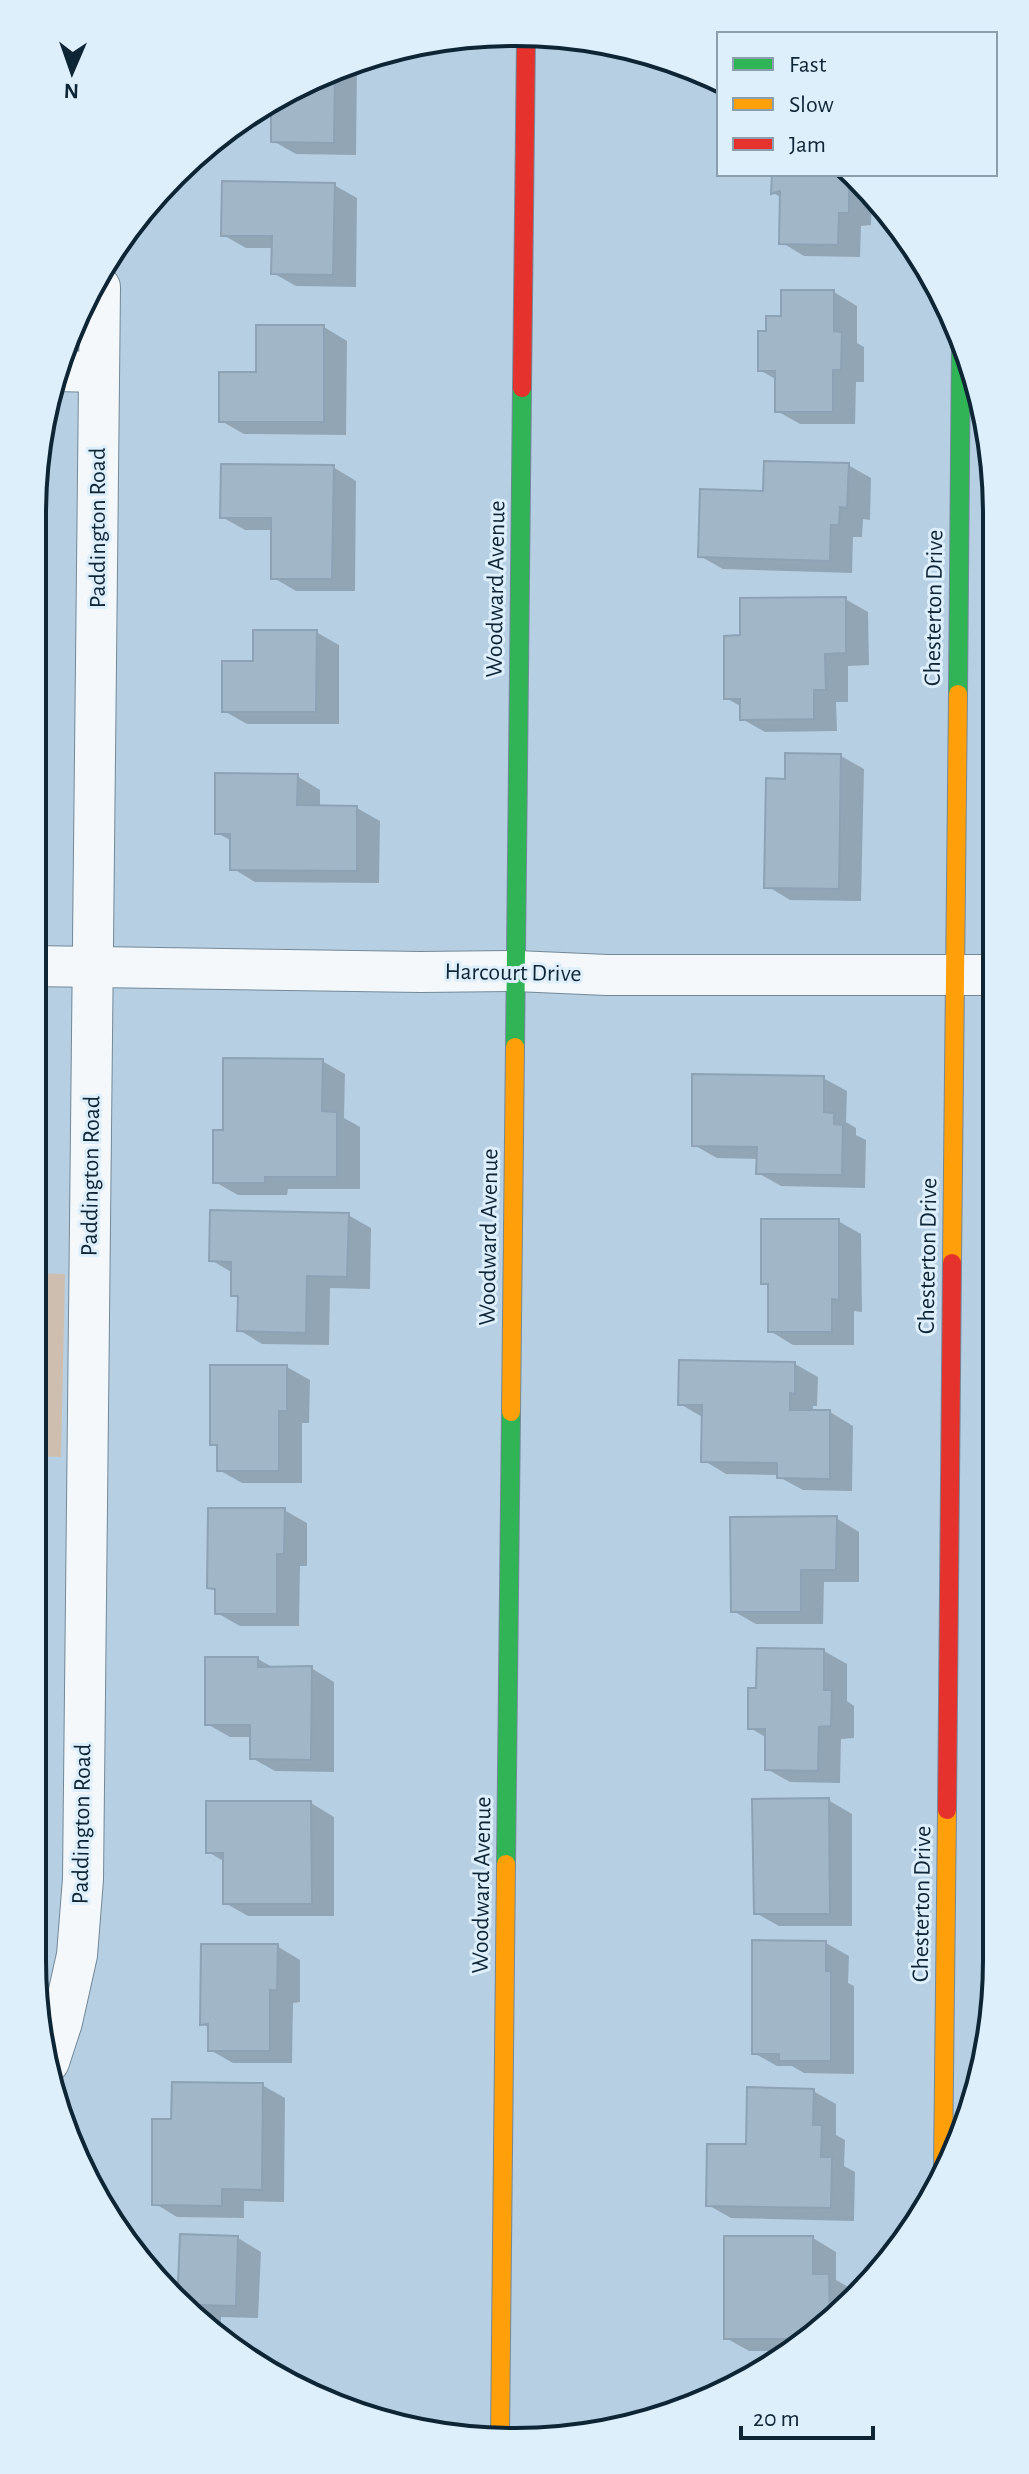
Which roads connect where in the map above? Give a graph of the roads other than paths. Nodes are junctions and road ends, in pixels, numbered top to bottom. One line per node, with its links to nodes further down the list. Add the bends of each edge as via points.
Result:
1 (526, 46): 8 (main road, Woodward Avenue)
2 (100, 296): 4 (street, Paddington Road)
3 (69, 371): 4 (street)
4 (99, 372): 7 (street, Paddington Road)
5 (961, 373): 9 (main road, Chesterton Drive)
6 (46, 966): 7 (street, Harcourt Drive)
7 (94, 967): 8 (street, Harcourt Drive); 11 (street, Paddington Road, via 83,1879 77,1955)
8 (516, 971): 9 (street, Harcourt Drive, via 620,976); 13 (main road, Woodward Avenue)
9 (955, 975): 10 (street, Harcourt Drive); 12 (main road, Chesterton Drive)
10 (983, 975)
11 (54, 2046)
12 (943, 2148)
13 (500, 2428)

